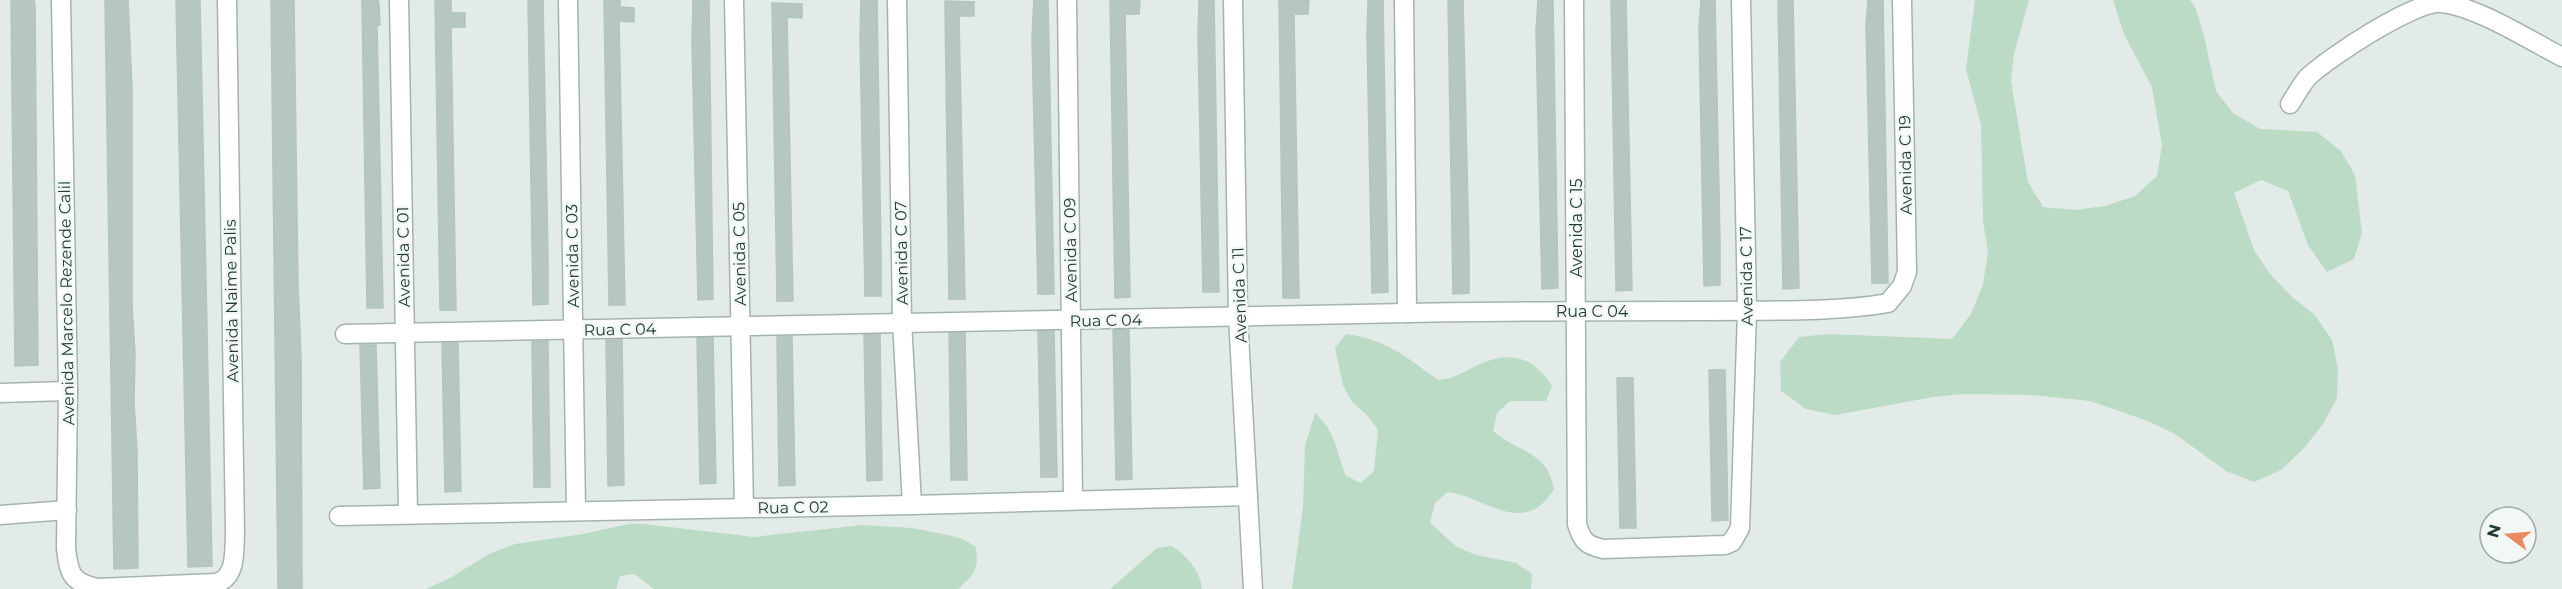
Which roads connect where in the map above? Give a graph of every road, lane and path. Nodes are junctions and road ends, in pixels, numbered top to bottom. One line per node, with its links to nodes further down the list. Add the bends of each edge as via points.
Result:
1 (61, 0): 26 (street, Avenida Marcelo Rezende Calil)
2 (227, 0): 38 (street, Avenida Naime Palis, via 233,558 227,578 216,583)
3 (399, 0): 24 (street, Avenida C 01)
4 (568, 0): 23 (street, Avenida C 03)
5 (734, 0): 22 (street, Avenida C 05)
6 (897, 0): 20 (street, Avenida C 07)
7 (1067, 0): 21 (street, Avenida C 09)
8 (1233, 0): 19 (street, Avenida C 11)
9 (1404, 0): 18 (street)
10 (1574, 0): 17 (street, Avenida C 15)
11 (1741, 0): 16 (street, Avenida C 17)
12 (1902, 0): 15 (street, Avenida C 19, via 1907,272 1902,286 1888,303)
13 (2562, 57): 14 (street, via 2478,15 2436,3 2384,25 2319,67)
14 (2290, 104)
15 (1868, 307): 16 (street, Rua C 04)
16 (1747, 310): 17 (street, Rua C 04); 37 (street, Avenida C 17, via 1740,528 1732,542)
17 (1577, 311): 18 (street, Rua C 04); 37 (street, Avenida C 15, via 1577,525 1589,546)
18 (1407, 313): 19 (street, Rua C 04)
19 (1238, 317): 21 (street, Rua C 04); 28 (street, Avenida C 11)
20 (902, 321): 21 (street, Rua C 04); 22 (street, Rua C 04); 30 (street, Avenida C 07)
21 (1071, 321): 29 (street, Avenida C 09)
22 (740, 327): 23 (street, Rua C 04); 31 (street, Avenida C 05)
23 (573, 330): 24 (street, Rua C 04); 33 (street, Avenida C 03)
24 (404, 333): 25 (street, Rua C 04); 34 (street, Avenida C 01)
25 (345, 334)
26 (68, 391): 27 (street); 32 (street, Avenida Marcelo Rezende Calil)
27 (0, 393)
28 (1248, 496): 29 (street, Rua C 02); 39 (street, Avenida C 11)
29 (1073, 499): 30 (street, Rua C 02)
30 (912, 505): 31 (street, Rua C 02)
31 (744, 508): 33 (street, Rua C 02)
32 (67, 510): 35 (street); 38 (street, Avenida Marcelo Rezende Calil, via 70,573 81,584)
33 (576, 511): 34 (street, Rua C 02)
34 (408, 514): 36 (street, Rua C 02)
35 (0, 515)
36 (339, 516)
37 (1603, 549)
38 (97, 588)
39 (1253, 589)

